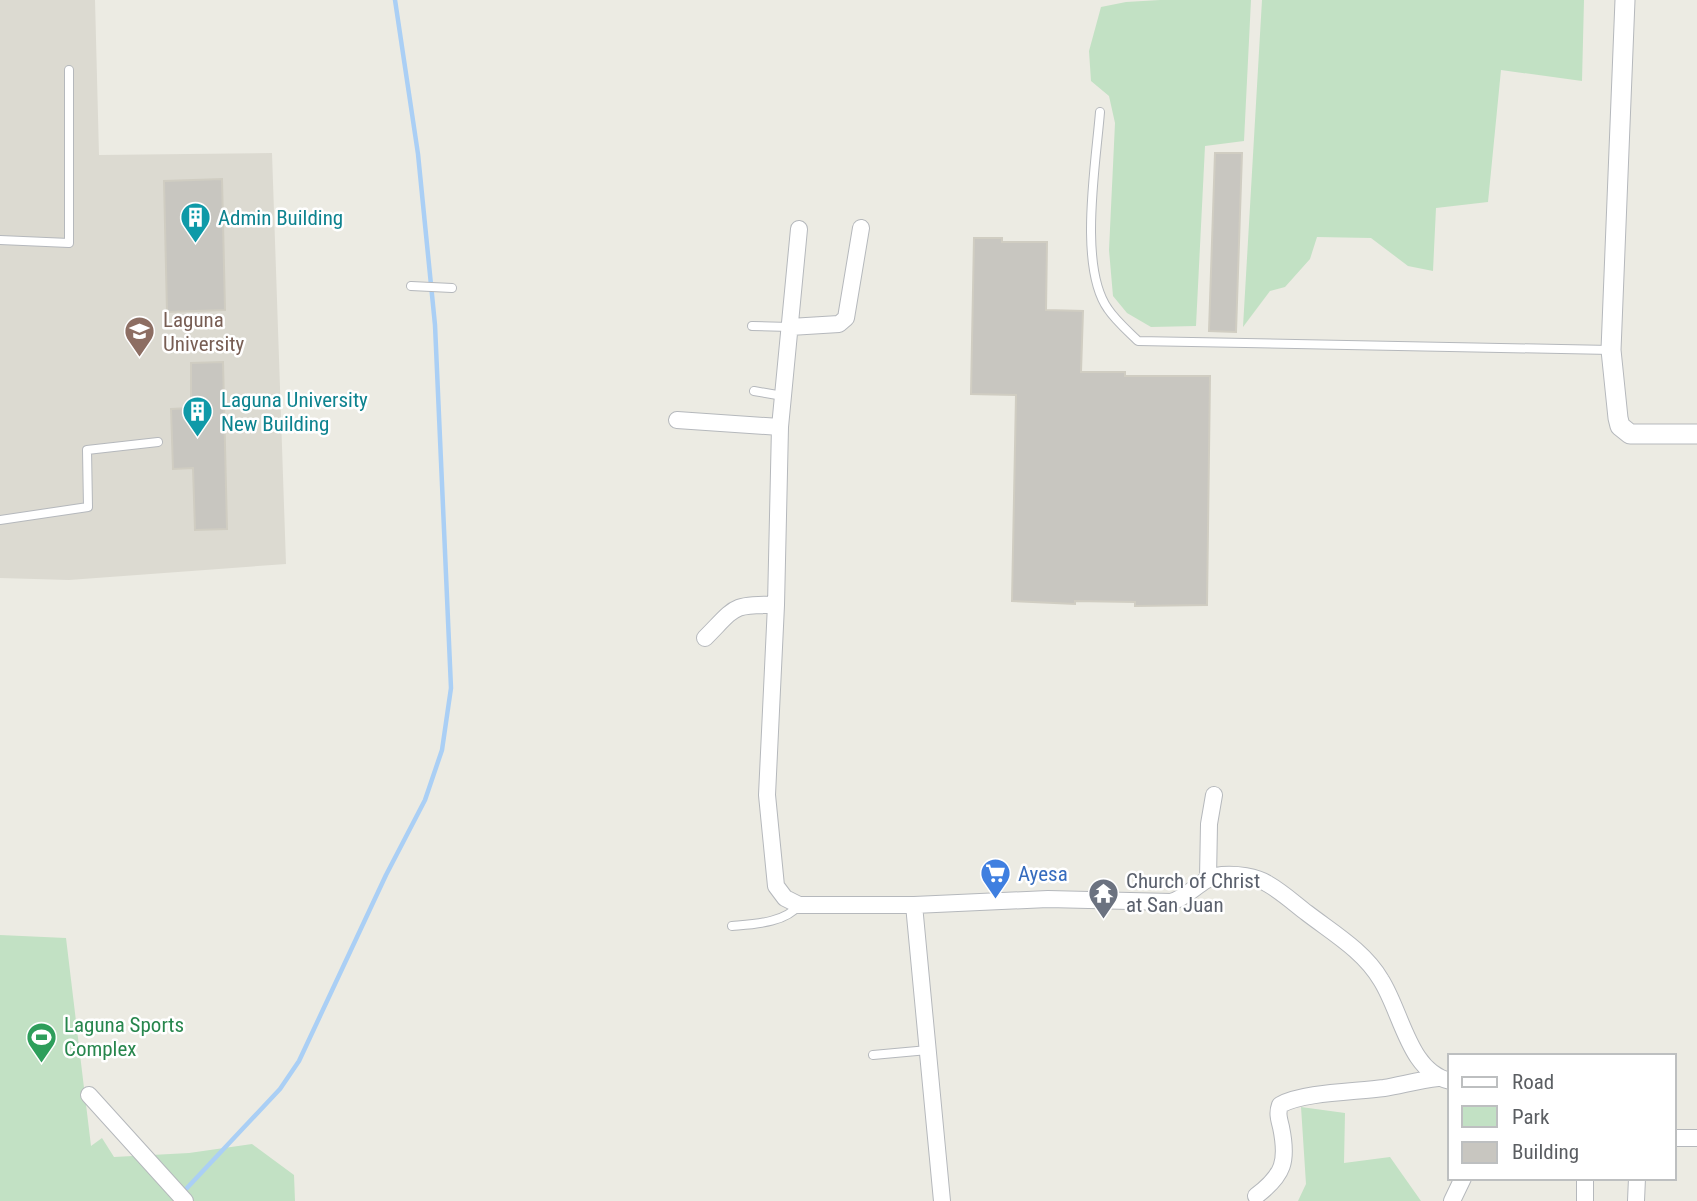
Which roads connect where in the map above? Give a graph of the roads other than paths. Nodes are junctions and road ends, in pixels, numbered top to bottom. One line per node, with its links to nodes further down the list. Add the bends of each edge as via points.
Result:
1 (1625, 0): 11 (street)
2 (69, 70): 6 (lane, via 69,243)
3 (1100, 112): 11 (lane, via 1090,242 1094,274 1107,308 1138,341)
4 (799, 229): 10 (street)
5 (860, 229): 10 (street, via 846,318 839,324)
6 (0, 240)
7 (411, 286): 8 (lane)
8 (452, 288)
9 (752, 326): 10 (lane)
10 (790, 327): 13 (street)
11 (1611, 350): 16 (street, via 1620,426 1630,434)
12 (754, 391): 13 (lane)
13 (783, 396): 15 (street)
14 (677, 419): 15 (street)
15 (780, 427): 19 (street)
16 (1697, 434)
17 (158, 442): 18 (lane, via 87,450 88,507)
18 (0, 520)
19 (776, 605): 20 (street, via 736,607); 23 (street, via 767,795 776,886 785,898)
20 (705, 638)
21 (1214, 795): 22 (street)
22 (1208, 878): 24 (street, via 1171,902 1048,899); 28 (street, via 1244,876 1267,882 1368,961 1396,1007 1412,1050 1428,1071)
23 (799, 905): 24 (street); 25 (lane, via 775,920)
24 (914, 905): 26 (street)
25 (732, 926)
26 (928, 1050): 27 (lane); 37 (street)
27 (873, 1055)
28 (1444, 1079): 35 (street, via 1329,1093 1280,1105 1281,1171 1276,1181)
29 (89, 1095): 36 (street)
30 (1676, 1138): 31 (street)
31 (1697, 1138)
32 (1462, 1180): 38 (street)
33 (1585, 1180): 39 (street)
34 (1637, 1180): 40 (street)
35 (1256, 1196)
36 (185, 1201)
37 (942, 1201)
38 (1452, 1201)
39 (1585, 1201)
40 (1636, 1201)

